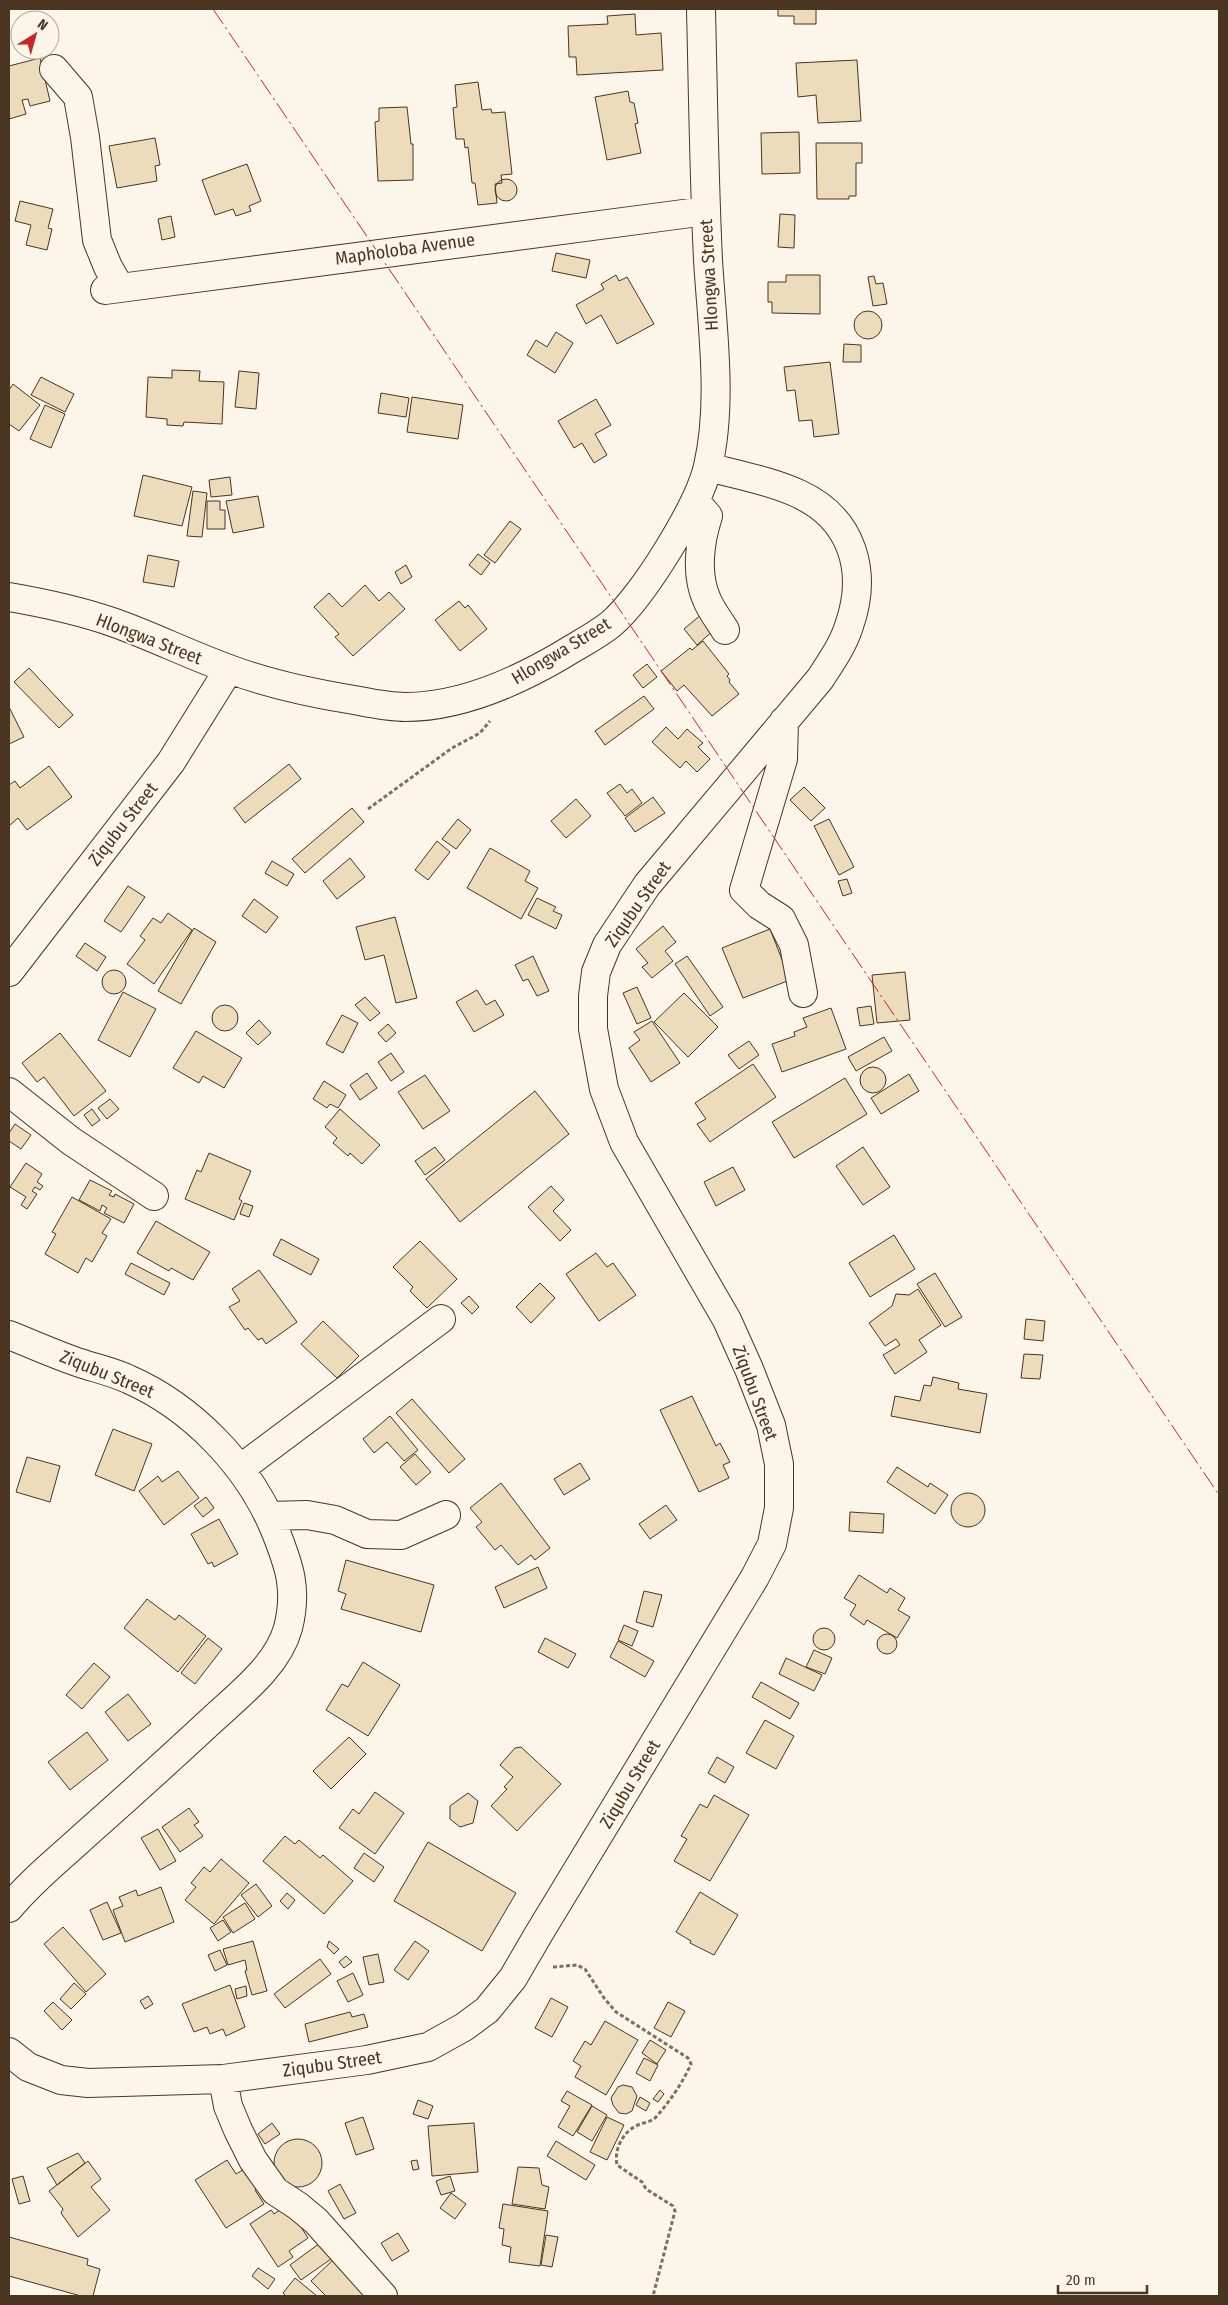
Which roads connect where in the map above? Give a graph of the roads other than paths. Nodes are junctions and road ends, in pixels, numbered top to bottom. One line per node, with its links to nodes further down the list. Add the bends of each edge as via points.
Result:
1 (701, 9): 3 (street, Hlongwa Street)
2 (54, 69): 3 (street, Mapholoba Avenue, via 78,97 96,240 113,289)
3 (706, 211): 4 (street, Hlongwa Street, via 714,380 714,425)
4 (708, 467): 5 (street, Hlongwa Street); 9 (street, Ziqubu Street, via 779,487 815,503 845,532 853,550 857,588 849,627 820,679)
5 (695, 501): 7 (street, via 708,516 700,541 706,599); 8 (street, Hlongwa Street, via 641,590 612,623 532,673 501,687 444,702 405,707 314,694)
6 (9, 597): 8 (street, Hlongwa Street, via 113,622)
7 (725, 630)
8 (229, 669): 10 (street, Ziqubu Street, via 171,762)
9 (784, 721): 11 (street, via 782,759 744,890 759,905 781,919 794,945); 21 (street, Ziqubu Street, via 623,918 596,972 593,996 593,1029 604,1089 624,1142 727,1320 771,1426 779,1464 779,1508 772,1544 741,1602 513,1978 487,2010 428,2047 367,2060)
10 (9, 972)
11 (804, 993)
12 (9, 1092): 13 (street, via 71,1141)
13 (154, 1196)
14 (441, 1320): 16 (street)
15 (9, 1335): 16 (street, Ziqubu Street, via 127,1378 164,1397 211,1436)
16 (240, 1469): 18 (street, Ziqubu Street)
17 (446, 1515): 18 (street, via 401,1535 367,1534 335,1520 306,1515)
18 (269, 1516): 19 (street, Ziqubu Street, via 285,1552 292,1588 287,1629 275,1653 258,1676)
19 (9, 1908)
20 (9, 2052): 21 (street, Ziqubu Street, via 28,2067 61,2080 88,2084)
21 (223, 2079): 22 (street, via 228,2106 238,2130 253,2160 275,2191 316,2221)
22 (383, 2296)

